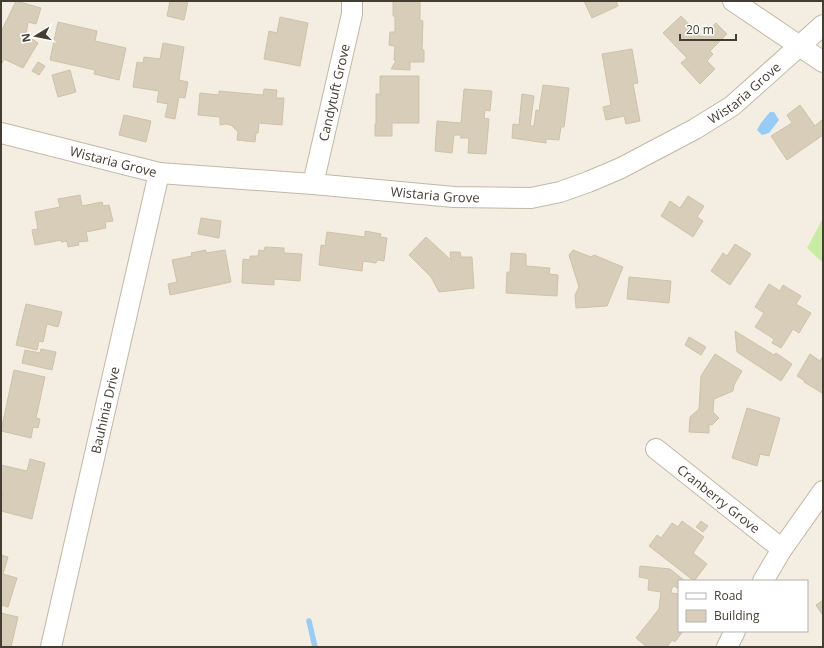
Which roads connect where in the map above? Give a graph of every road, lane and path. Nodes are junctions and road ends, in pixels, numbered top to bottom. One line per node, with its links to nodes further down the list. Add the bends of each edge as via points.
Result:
1 (352, 1): 8 (street, Candytuft Grove, via 352,14)
2 (734, 1): 4 (street)
3 (823, 25): 4 (street, Wistaria Grove)
4 (800, 46): 5 (street); 8 (street, Wistaria Grove, via 732,106 695,129 621,168 560,192 531,198 484,198)
5 (823, 62)
6 (1, 133): 7 (street, Wistaria Grove)
7 (159, 172): 8 (street, Wistaria Grove); 14 (street, Bauhinia Drive)
8 (313, 184)
9 (656, 449): 11 (street, Cranberry Grove)
10 (823, 491): 11 (street)
11 (782, 549): 12 (street)
12 (764, 580)
13 (734, 632): 15 (street)
14 (52, 647)
15 (727, 647)

